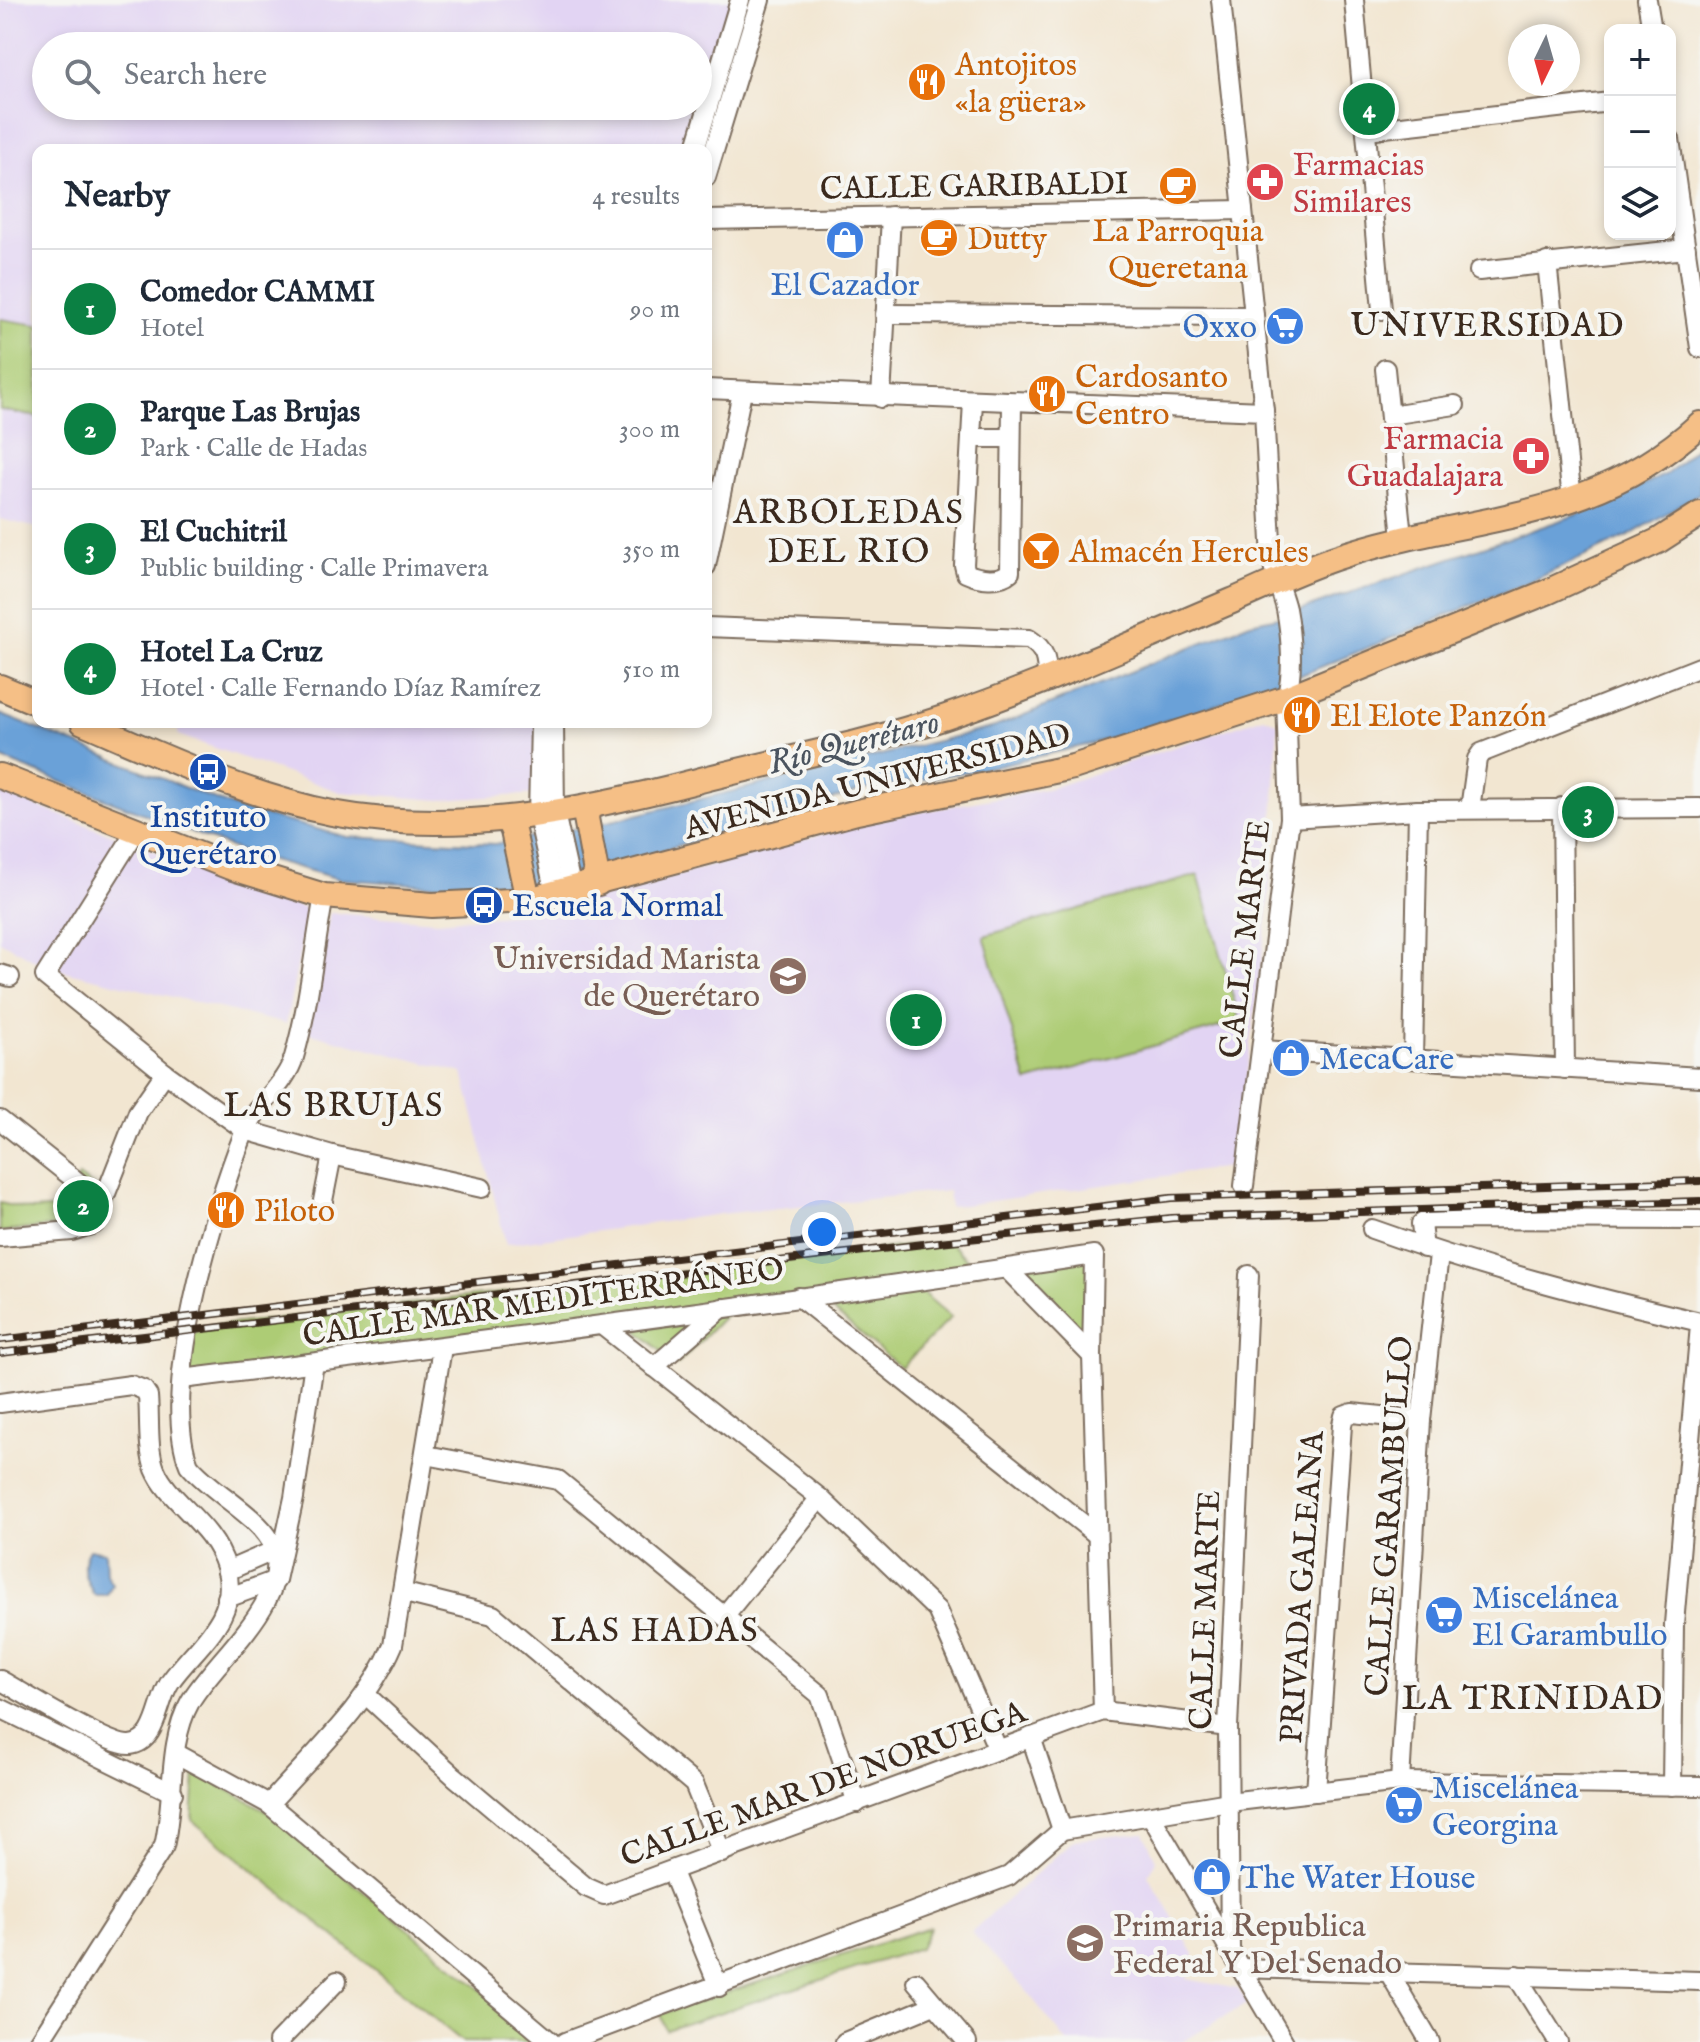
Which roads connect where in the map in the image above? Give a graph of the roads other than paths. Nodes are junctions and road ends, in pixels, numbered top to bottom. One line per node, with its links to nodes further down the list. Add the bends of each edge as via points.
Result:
1 (740, 0): 7 (street)
2 (760, 0): 12 (street)
3 (1221, 0): 14 (street, CALLE MARTE)
4 (1354, 0): 10 (street)
5 (1647, 0): 6 (street)
6 (1651, 24)
7 (712, 93)
8 (1604, 103): 10 (street)
9 (704, 120): 11 (street)
10 (1367, 130): 20 (street)
11 (697, 144)
12 (712, 157)
13 (1674, 168): 17 (street)
14 (1243, 210): 15 (street, CALLE GARIBALDI); 22 (street, CALLE MARTE)
15 (891, 216): 16 (street, CALLE GARIBALDI); 21 (street)
16 (712, 220)
17 (1686, 249): 18 (street); 23 (street)
18 (1547, 262): 19 (street); 37 (street)
19 (1479, 271)
20 (1382, 310)
21 (885, 314): 22 (street); 26 (street)
22 (1254, 316): 31 (street, CALLE MARTE)
23 (1700, 348)
24 (1385, 369): 32 (street)
25 (712, 390): 27 (street)
26 (881, 390): 27 (street); 28 (street)
27 (742, 392): 36 (street)
28 (973, 401): 29 (street); 34 (street)
29 (1012, 402): 31 (street); 35 (street)
30 (1455, 405): 32 (street)
31 (1264, 411): 40 (street, CALLE MARTE)
32 (1390, 415): 39 (street)
33 (1700, 424): 37 (main road, AVENIDA UNIVERSIDAD, via 1645,467)
34 (971, 438): 35 (street); 35 (street, via 964,565 975,577 998,578 1010,572)
35 (1011, 438)
36 (714, 488)
37 (1572, 500): 39 (main road, AVENIDA UNIVERSIDAD, via 1504,521)
38 (1700, 514): 47 (main road, AVENIDA UNIVERSIDAD, via 1658,541 1547,592)
39 (1402, 537): 40 (main road, AVENIDA UNIVERSIDAD)
40 (1275, 582): 43 (main road, AVENIDA UNIVERSIDAD); 47 (street, CALLE MARTE, via 1286,611)
41 (712, 627): 43 (street, via 1029,639 1046,657)
42 (1700, 667): 45 (street)
43 (1047, 678): 57 (main road, AVENIDA UNIVERSIDAD, via 944,718)
44 (1700, 679): 45 (street)
45 (1672, 680): 55 (street, via 1481,753)
46 (0, 687): 48 (main road)
47 (1289, 690): 58 (street, CALLE MARTE); 62 (main road, AVENIDA UNIVERSIDAD, via 1073,767 857,812)
48 (32, 700)
49 (98, 728): 60 (main road, AVENIDA UNIVERSIDAD, via 232,781 331,812)
50 (540, 728): 59 (street)
51 (554, 728): 59 (street)
52 (0, 776): 61 (main road, AVENIDA UNIVERSIDAD)
53 (1562, 807): 54 (street); 55 (street); 68 (street)
54 (1700, 808)
55 (1470, 809): 56 (street)
56 (1418, 810): 58 (street); 67 (street)
57 (588, 815): 59 (main road, AVENIDA UNIVERSIDAD); 62 (main road)
58 (1290, 818): 66 (street, CALLE MARTE)
59 (547, 820): 60 (main road, AVENIDA UNIVERSIDAD); 63 (street)
60 (511, 829): 64 (main road)
61 (136, 831): 65 (main road, AVENIDA UNIVERSIDAD); 69 (street, via 45,976)
62 (597, 877): 63 (main road, AVENIDA UNIVERSIDAD)
63 (562, 886): 64 (main road, AVENIDA UNIVERSIDAD)
64 (526, 892): 65 (main road, AVENIDA UNIVERSIDAD, via 432,905)
65 (324, 896): 72 (street, via 293,1061)
66 (1262, 1050): 67 (street); 74 (street, CALLE MARTE)
67 (1413, 1059): 68 (street)
68 (1565, 1069): 70 (street)
69 (165, 1073): 72 (street); 76 (street, via 138,1112)
70 (1700, 1077)
71 (0, 1120): 76 (street)
72 (245, 1130): 73 (street); 92 (street, via 214,1224)
73 (332, 1155): 75 (street); 77 (street)
74 (1244, 1186)
75 (482, 1188)
76 (103, 1202): 80 (street, via 94,1224)
77 (321, 1211)
78 (1700, 1220): 81 (street, CALLE GARAMBULLO, via 1429,1219 1421,1224)
79 (1372, 1229): 81 (street)
80 (0, 1237)
81 (1431, 1251): 86 (street); 94 (street, CALLE GARAMBULLO)
82 (1006, 1268): 84 (street, CALLE MAR MEDITERRÁNEO); 89 (street); 89 (street, CALLE MAR MEDITERRÁNEO, via 1094,1255)
83 (1249, 1275): 108 (street, CALLE MARTE)
84 (799, 1297): 85 (street, CALLE MAR MEDITERRÁNEO); 97 (street)
85 (724, 1307): 87 (street, CALLE MAR MEDITERRÁNEO); 91 (street)
86 (1700, 1323): 113 (street, via 1674,1624)
87 (604, 1327): 88 (street, CALLE MAR MEDITERRÁNEO); 91 (street)
88 (442, 1348): 90 (street, CALLE MAR MEDITERRÁNEO); 95 (street)
89 (1092, 1356): 97 (street, CALLE MAR MEDITERRÁNEO)
90 (314, 1363): 92 (street, CALLE MAR MEDITERRÁNEO); 100 (street)
91 (654, 1367): 96 (street)
92 (182, 1379): 98 (street, via 182,1437 189,1465 270,1540)
93 (0, 1403): 99 (street, via 131,1385 144,1390 154,1467 214,1539)
94 (1421, 1420): 112 (street, CALLE GARAMBULLO); 115 (street, PRIVADA GALEANA, via 1344,1416)
95 (426, 1455): 101 (street); 103 (street, via 558,1480)
96 (820, 1498): 103 (street); 110 (street, via 937,1610)
97 (1097, 1535): 107 (street, CALLE MAR MEDITERRÁNEO)
98 (273, 1551): 99 (street); 100 (street)
99 (227, 1571): 102 (street)
100 (276, 1580): 102 (street); 111 (street, via 257,1616 191,1700 180,1723)
101 (405, 1593): 105 (street, via 393,1645); 122 (street, via 493,1615 694,1784)
102 (227, 1598): 104 (street, via 221,1619 170,1683 154,1724 140,1742 108,1740)
103 (725, 1615): 118 (street, via 820,1695)
104 (0, 1680)
105 (365, 1694): 119 (street); 123 (street, CALLE MAR DE NORUEGA, via 586,1887 604,1895)
106 (0, 1708): 116 (street)
107 (1103, 1711): 108 (street, CALLE MAR DE NORUEGA); 109 (street, CALLE MAR DE NORUEGA)
108 (1228, 1727): 117 (street, CALLE MARTE)
109 (1031, 1737): 110 (street, CALLE MAR DE NORUEGA); 121 (street)
110 (998, 1750): 118 (street, CALLE MAR DE NORUEGA)
111 (177, 1754): 116 (street); 119 (street)
112 (1400, 1782): 113 (street); 115 (street)
113 (1672, 1786): 114 (street)
114 (1700, 1786)
115 (1316, 1792): 117 (street)
116 (173, 1793): 133 (street, via 164,1846)
117 (1229, 1802): 120 (street); 124 (street, CALLE MARTE)
118 (857, 1803): 122 (street, CALLE MAR DE NORUEGA)
119 (269, 1804): 135 (street)
120 (1151, 1816): 121 (street); 124 (street, CALLE MARTE)
121 (1062, 1830): 131 (street, via 1009,1876)
122 (722, 1853): 123 (street, CALLE MAR DE NORUEGA)
123 (672, 1872): 131 (street)
124 (1230, 1948): 125 (street, CALLE MARTE)
125 (1240, 1968): 126 (street); 139 (street, CALLE MARTE)
126 (1388, 1971): 127 (street); 140 (street)
127 (1516, 1975): 129 (street); 141 (street)
128 (337, 1981): 134 (street)
129 (1700, 1981)
130 (916, 1982): 132 (street)
131 (719, 1987): 136 (street)
132 (934, 2005): 137 (street); 138 (street)
133 (39, 2042)
134 (278, 2042)
135 (551, 2042)
136 (565, 2042)
137 (845, 2042)
138 (967, 2042)
139 (1284, 2042)
140 (1430, 2042)
141 (1558, 2042)

